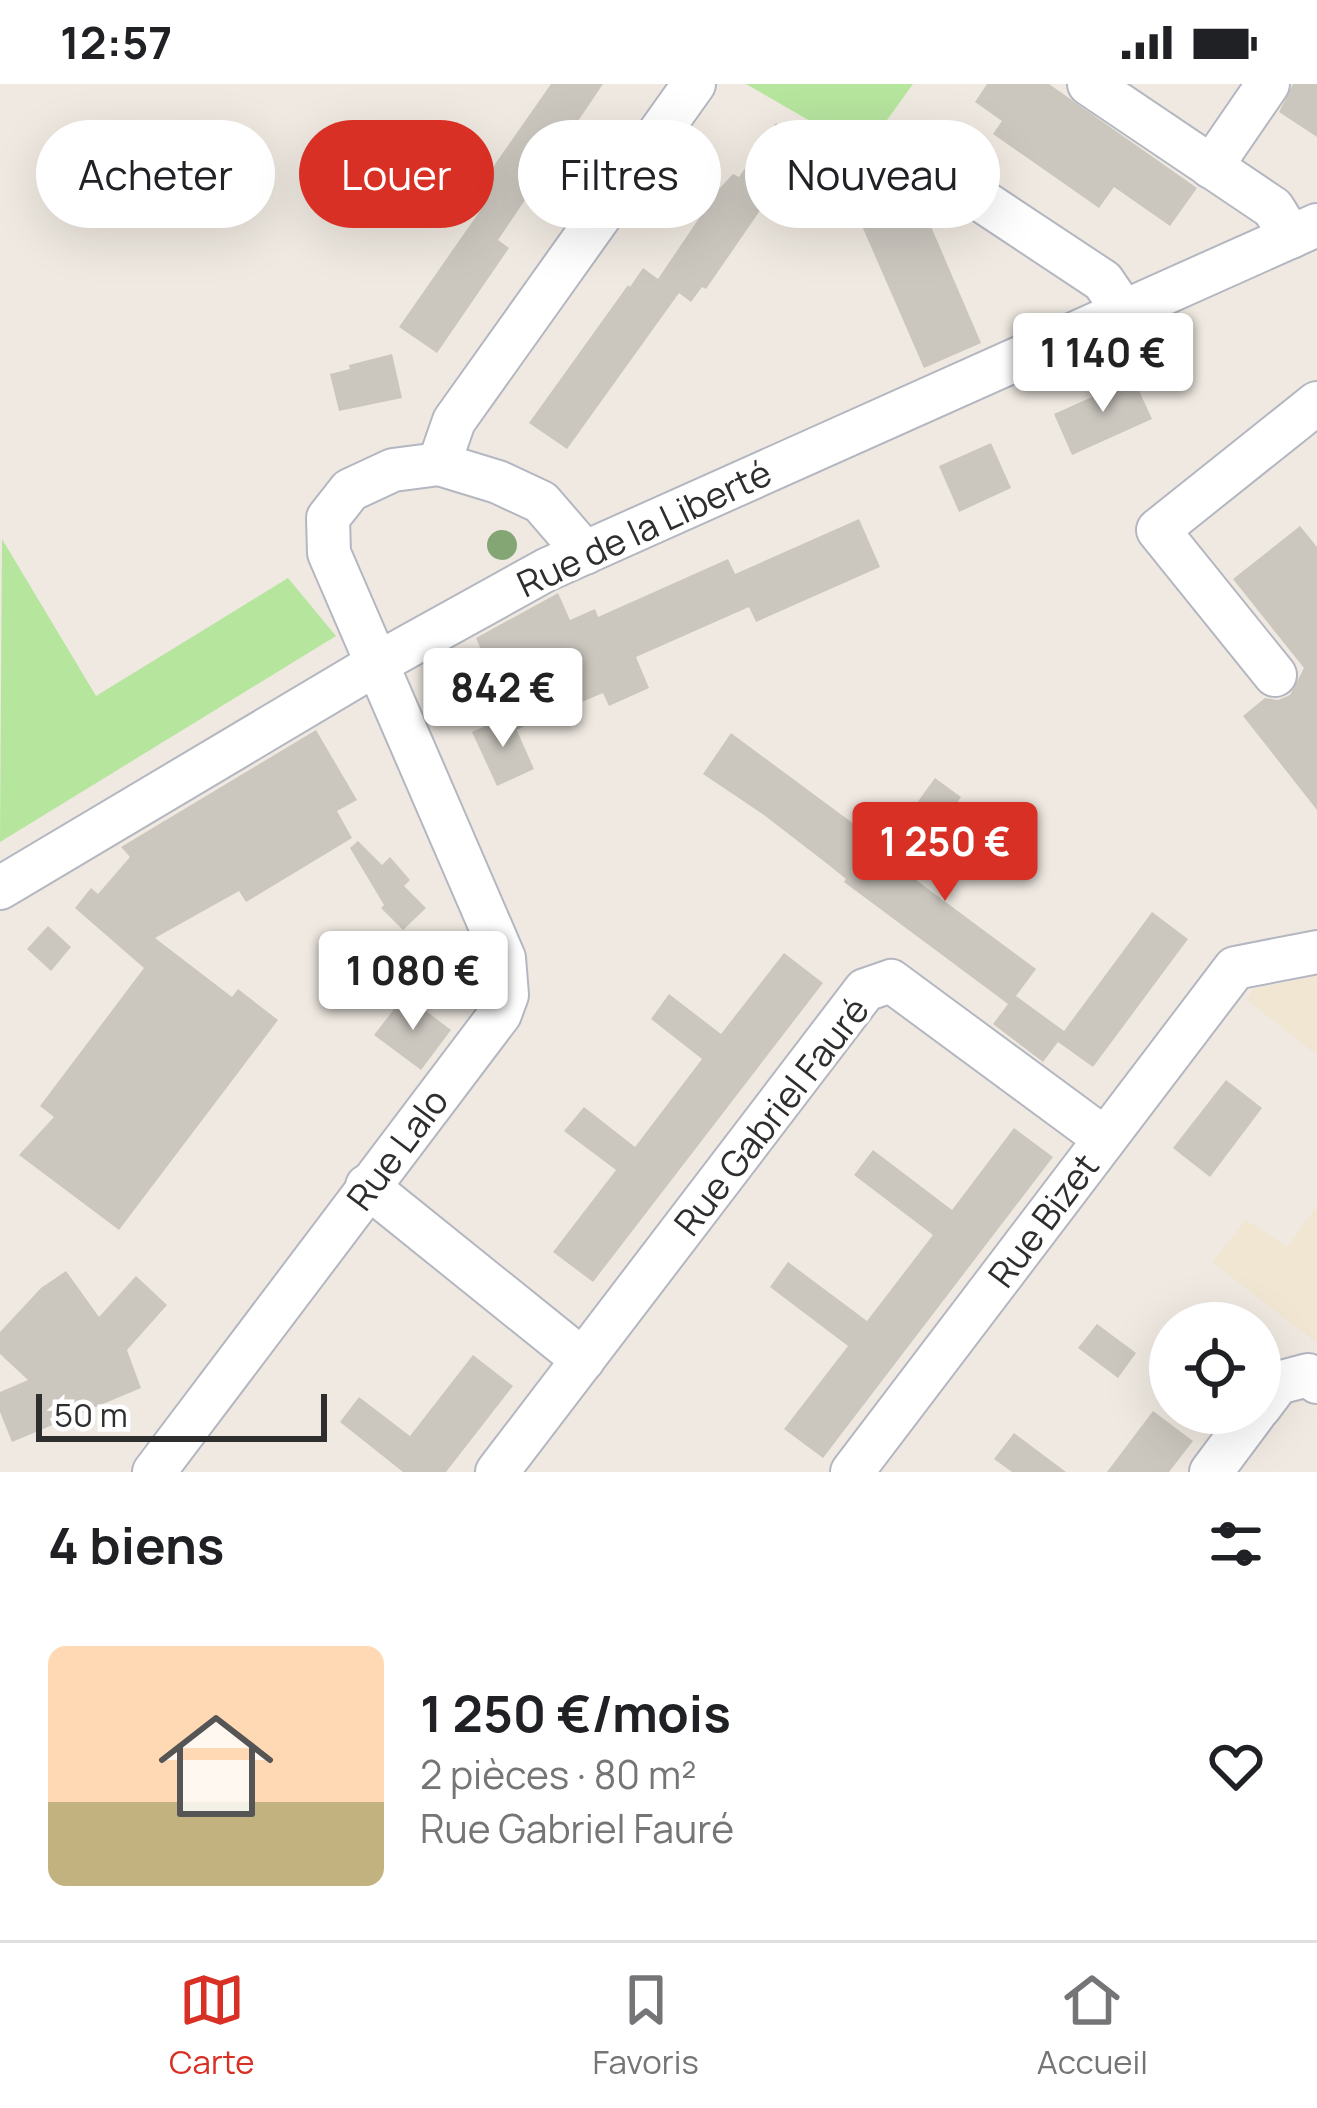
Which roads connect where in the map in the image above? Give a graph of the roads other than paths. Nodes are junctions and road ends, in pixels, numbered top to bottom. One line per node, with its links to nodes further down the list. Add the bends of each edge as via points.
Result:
1 (1089, 84): 4 (street)
2 (1268, 84): 4 (street)
3 (689, 92): 9 (street, via 454,421)
4 (1211, 166): 6 (street)
5 (1000, 212): 7 (street, via 1103,281)
6 (1304, 231): 7 (street, Rue de la Liberté)
7 (1124, 312): 10 (street, Rue de la Liberté)
8 (1317, 404): 12 (street, via 1158,530)
9 (439, 464): 10 (street, via 541,502); 11 (street, Rue Lalo, via 393,470 350,490 328,518 329,553)
10 (585, 553): 11 (street, Rue de la Liberté)
11 (378, 663): 13 (street, Rue de la Liberté); 16 (street, Rue Lalo, via 508,976 500,1014)
12 (1275, 675)
13 (0, 888)
14 (1317, 952): 15 (street, Rue Bizet, via 1235,968)
15 (1105, 1138): 17 (street, Rue Gabriel Fauré, via 891,981 865,990); 23 (street, Rue Bizet)
16 (367, 1186): 17 (street); 21 (street, Rue Lalo)
17 (583, 1360): 22 (street, Rue Gabriel Fauré)
18 (1281, 1382): 19 (street, via 1308,1375)
19 (1317, 1382)
20 (1239, 1434): 24 (street)
21 (154, 1472)
22 (496, 1472)
23 (852, 1472)
24 (1210, 1472)

